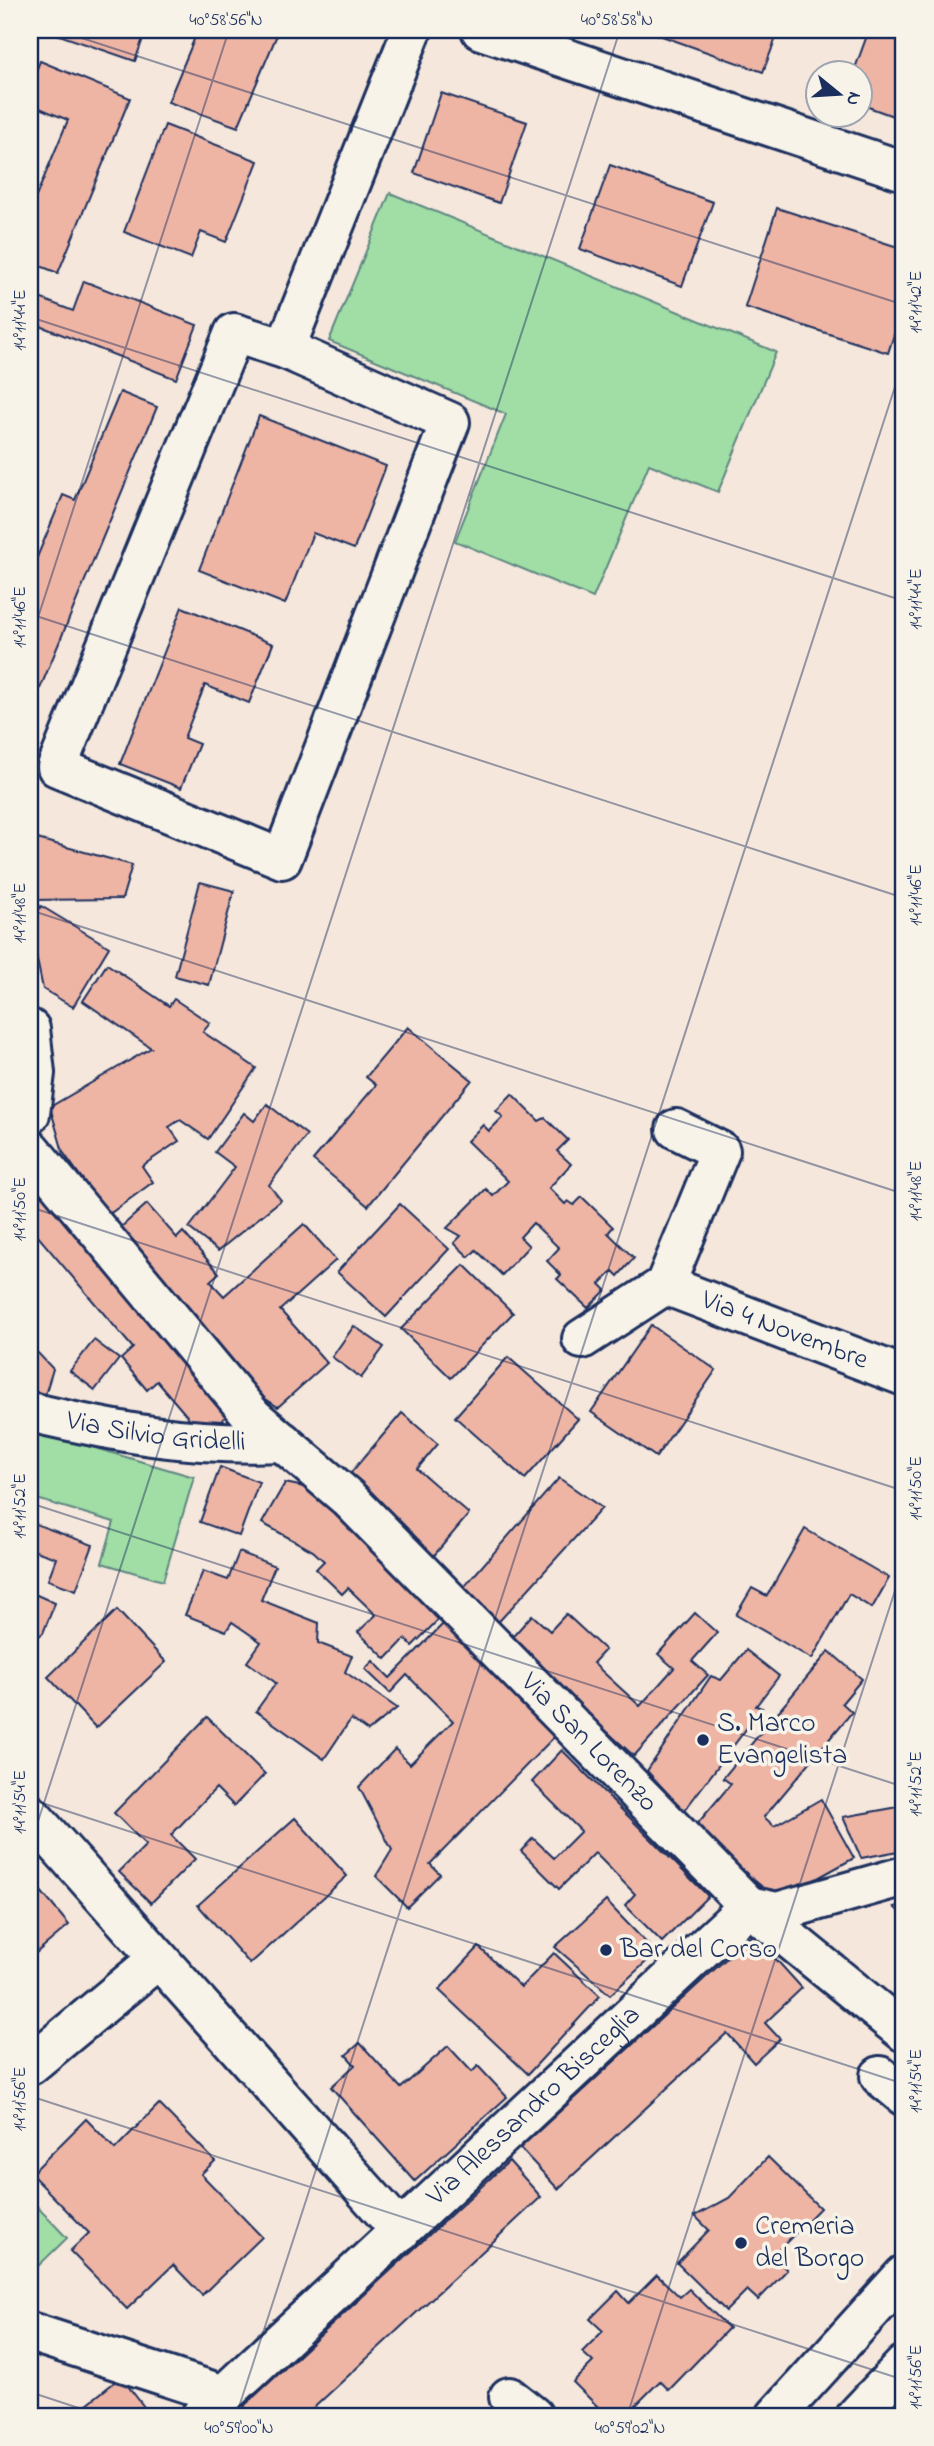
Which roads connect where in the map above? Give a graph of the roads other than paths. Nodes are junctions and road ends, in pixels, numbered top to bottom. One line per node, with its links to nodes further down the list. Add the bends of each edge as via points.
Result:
1 (412, 30): 4 (street)
2 (481, 30): 3 (street)
3 (904, 171)
4 (285, 349): 4 (street, via 234,333 57,767 282,859 450,422)
5 (30, 1029): 6 (street, via 35,1073)
6 (30, 1114)
7 (676, 1129): 9 (street, via 720,1151)
8 (30, 1149): 13 (street, Via San Lorenzo, via 253,1417)
9 (665, 1285): 10 (street); 11 (street, Via 4 Novembre)
10 (582, 1339)
11 (904, 1376)
12 (30, 1412): 13 (street, Via Silvio Gridelli, via 176,1441)
13 (283, 1442): 16 (street, Via San Lorenzo, via 348,1498)
14 (30, 1814): 17 (street)
15 (904, 1876): 16 (street, via 777,1912)
16 (749, 1906): 18 (street, Via San Lorenzo); 20 (street, Via Alessandro Bisceglia)
17 (158, 1959): 19 (street); 20 (street)
18 (904, 2032)
19 (30, 2065)
20 (401, 2231): 24 (street, Via Alessandro Bisceglia)
21 (904, 2275): 25 (street)
22 (30, 2332): 24 (street)
23 (904, 2365): 26 (street)
24 (212, 2406)
25 (776, 2416)
26 (856, 2416)

